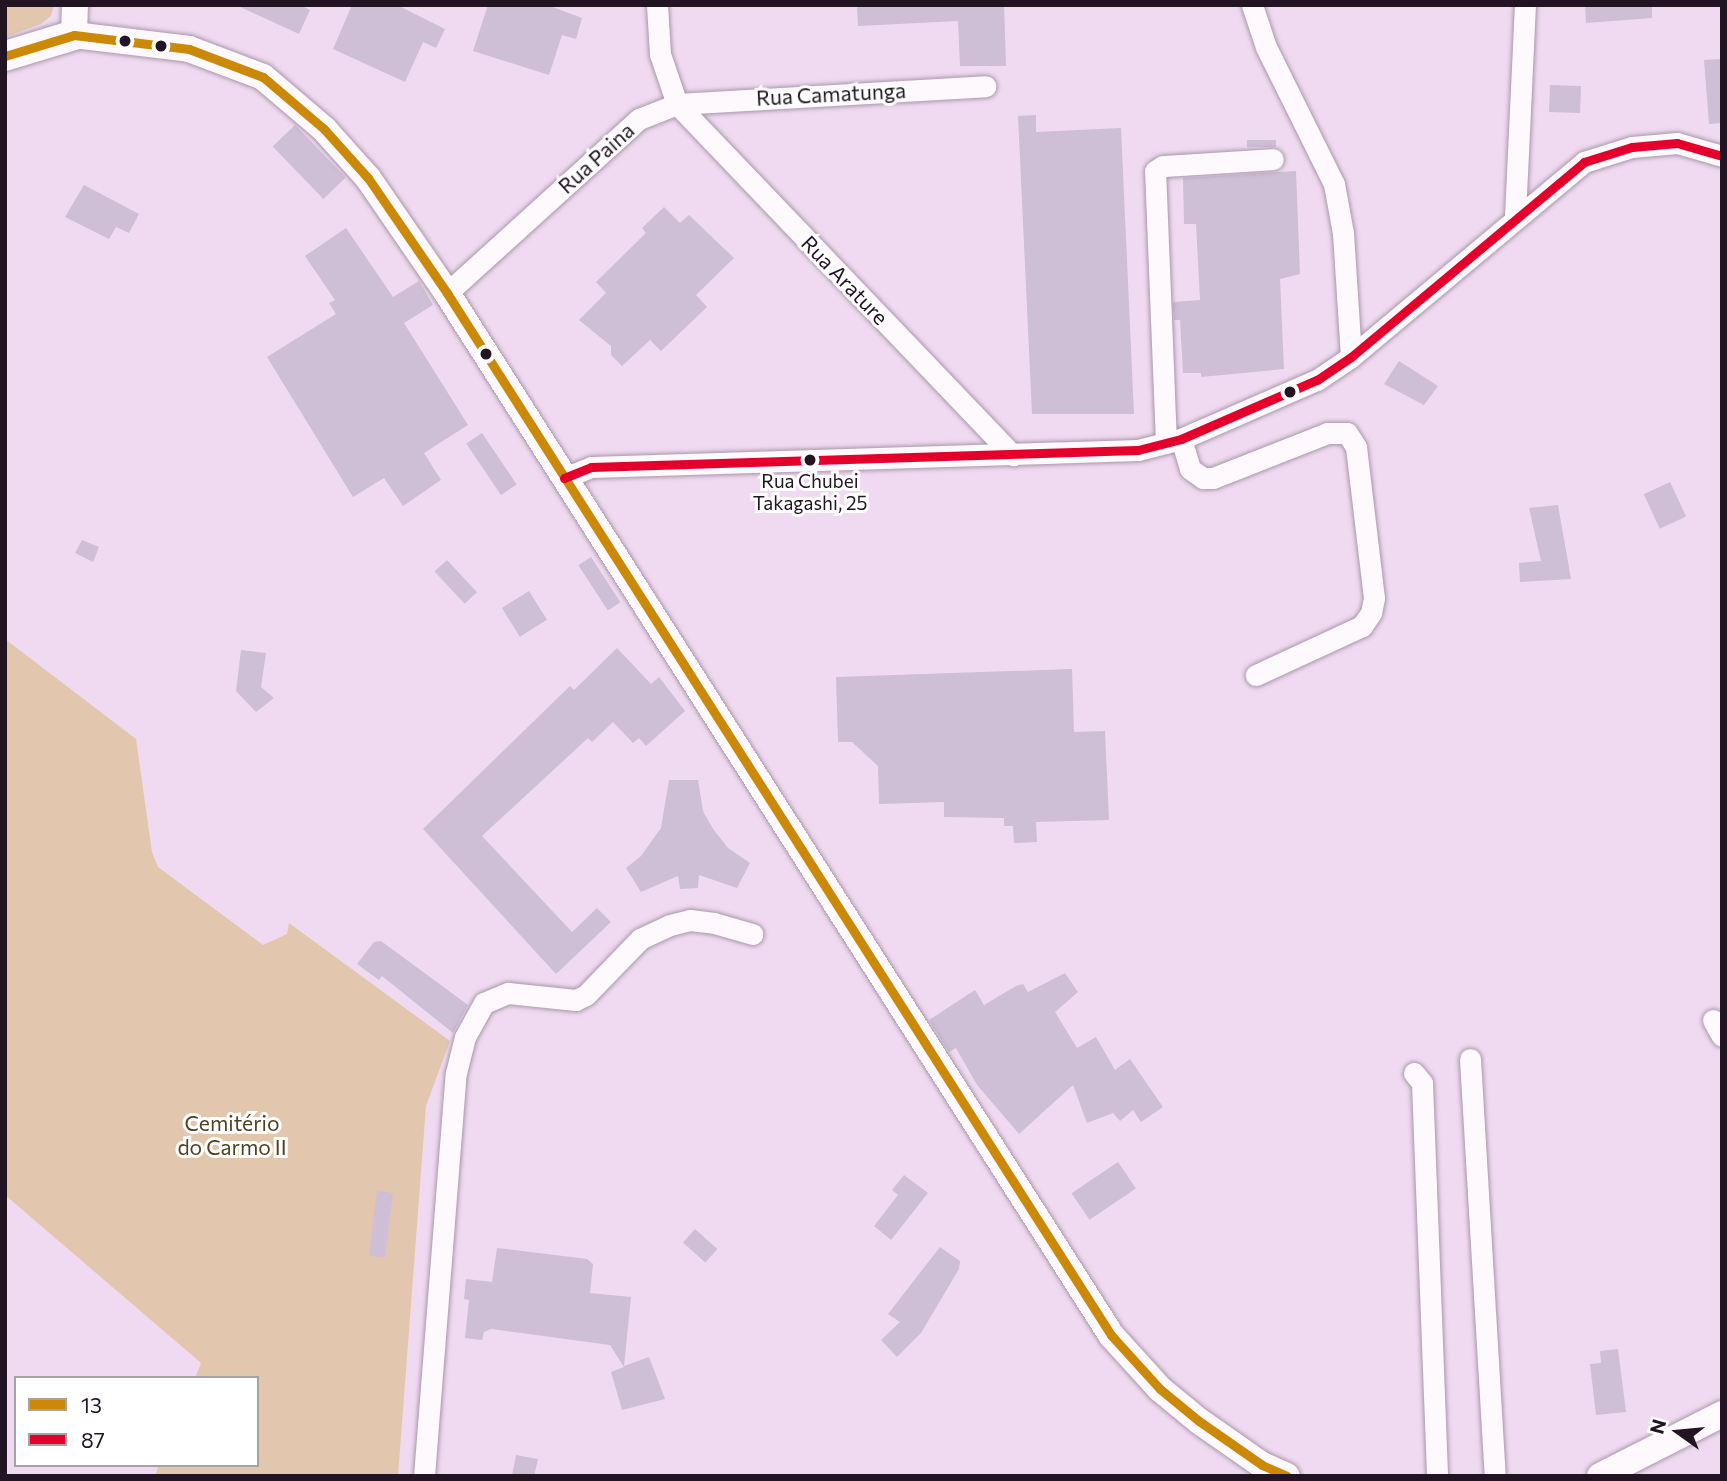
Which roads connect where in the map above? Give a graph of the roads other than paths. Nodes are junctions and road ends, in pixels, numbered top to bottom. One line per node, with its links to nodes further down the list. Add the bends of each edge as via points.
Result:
1 (75, 5): 5 (street)
2 (657, 5): 8 (street, via 660,54)
3 (1252, 5): 13 (street, via 1266,47 1334,184 1343,233)
4 (1525, 5): 11 (street)
5 (74, 36): 6 (main road); 12 (street, via 189,48 263,77 324,129 368,178)
6 (5, 56)
7 (985, 86): 8 (street, Rua Camatunga)
8 (677, 104): 12 (street, Rua Paina, via 639,119); 15 (street, Rua Arature)
9 (1722, 156): 11 (street, via 1677,143 1632,146 1584,162)
10 (1273, 159): 14 (street, via 1163,166 1155,171)
11 (1515, 216): 13 (street)
12 (447, 293): 16 (street)
13 (1351, 357): 14 (street, via 1317,380)
14 (1173, 441): 15 (street, via 1138,450); 17 (street, via 1190,469 1203,478 1327,433 1347,433 1356,447 1374,598 1371,613 1362,626)
15 (1013, 456): 16 (street, via 591,467)
16 (564, 478): 23 (street, via 1111,1335 1160,1389 1199,1421 1262,1465)
17 (1256, 675)
18 (752, 934): 22 (street, via 690,920 670,925 640,939 576,1000 508,993 484,1003 465,1037 456,1073)
19 (1470, 1059): 25 (street)
20 (1414, 1073): 24 (street, via 1422,1083)
21 (1722, 1413): 26 (street)
22 (424, 1476)
23 (1287, 1476)
24 (1437, 1476)
25 (1495, 1476)
26 (1600, 1476)

